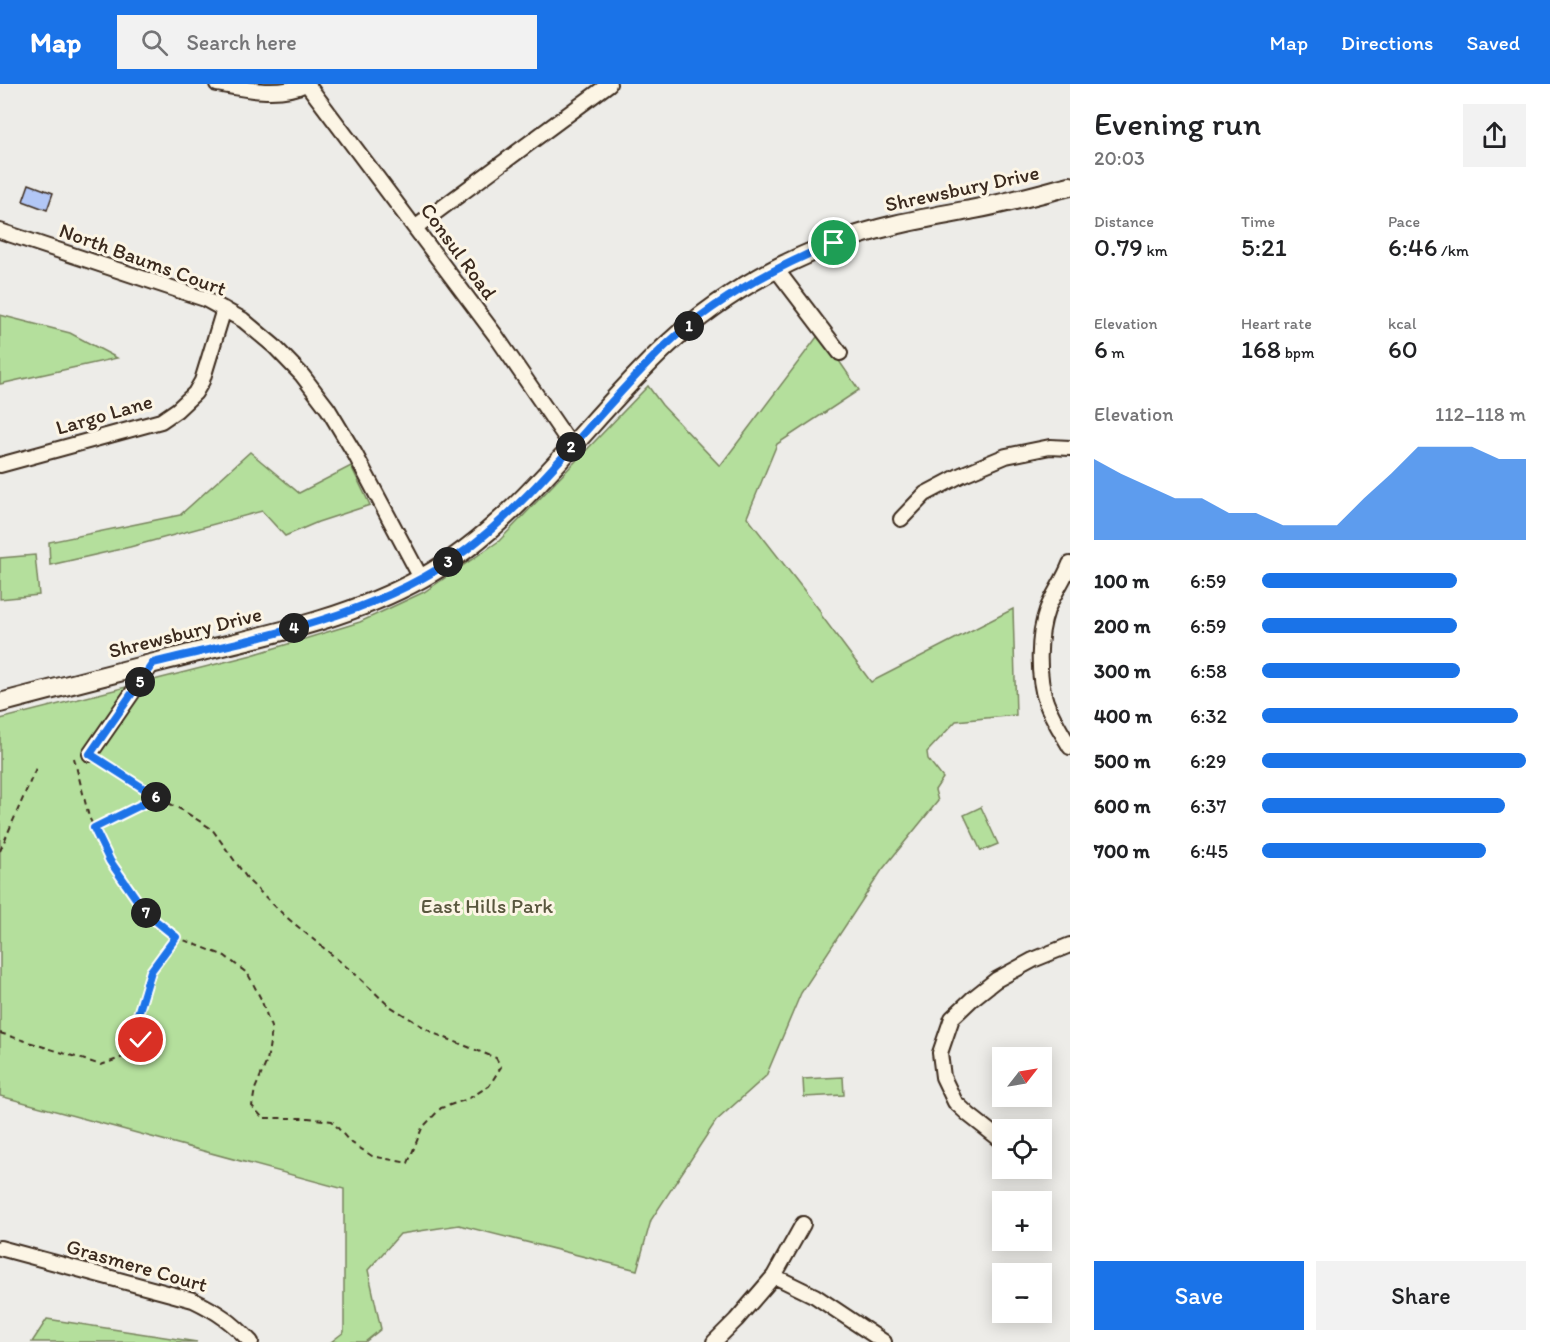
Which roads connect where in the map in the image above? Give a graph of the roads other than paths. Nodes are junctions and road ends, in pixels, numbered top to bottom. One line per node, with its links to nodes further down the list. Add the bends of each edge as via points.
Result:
1 (217, 84): 2 (street, via 253,91)
2 (307, 84): 5 (street, Consul Road)
3 (609, 84): 5 (street)
4 (1070, 186): 7 (main road, Shrewsbury Drive, via 881,228 834,243)
5 (416, 227): 10 (street, Consul Road)
6 (0, 231): 8 (street, North Baums Court, via 205,299)
7 (776, 269): 9 (street); 10 (main road, Shrewsbury Drive, via 711,309 666,345)
8 (224, 309): 12 (street, Largo Lane, via 202,381 177,410 161,421); 15 (street, North Baums Court, via 274,346 303,375 328,409)
9 (840, 353)
10 (571, 448): 15 (main road, Shrewsbury Drive, via 497,524)
11 (1070, 448): 13 (street, via 1050,447 1006,456 926,494)
12 (0, 465)
13 (901, 519)
14 (1070, 564): 18 (street, via 1042,625 1040,665 1046,701)
15 (421, 578): 16 (main road, Shrewsbury Drive, via 380,598 302,626)
16 (153, 663): 17 (main road, Shrewsbury Drive); 19 (street)
17 (0, 703)
18 (1070, 747)
19 (90, 754)
20 (1070, 945): 21 (street, via 996,980 952,1018 940,1053 943,1077 955,1101)
21 (992, 1132)
22 (803, 1224): 24 (street)
23 (0, 1248): 25 (street, Grasmere Court, via 193,1300 233,1323)
24 (774, 1276): 26 (street); 27 (street, via 815,1296)
25 (251, 1342)
26 (714, 1342)
27 (884, 1342)

